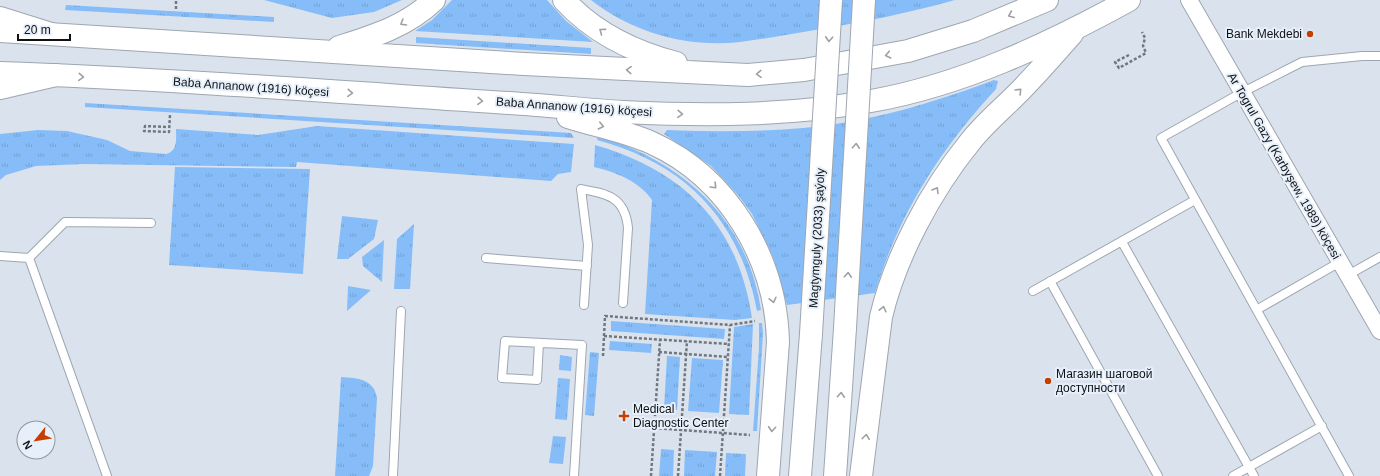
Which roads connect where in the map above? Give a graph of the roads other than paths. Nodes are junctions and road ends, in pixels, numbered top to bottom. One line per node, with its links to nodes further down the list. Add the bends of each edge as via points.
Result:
1 (434, 0): 12 (main road, one-way to 12, via 419,13 384,33)
2 (564, 0): 15 (main road, one-way to 2, via 627,47 584,18)
3 (831, 0): 43 (main road, Magtymguly (2033) şaýoly, one-way to 43, bridge)
4 (864, 0): 44 (main road, one-way to 4, bridge)
5 (1047, 0): 15 (main road, one-way to 15, via 973,31 908,51 779,73)
6 (1129, 0): 9 (main road, Baba Annanow (1916) köçesi)
7 (1189, 0): 18 (street, Ar Togrul Gazy (Karbyşew, 1989) köçesi)
8 (0, 18): 11 (main road)
9 (1078, 28): 19 (main road, Baba Annanow (1916) köçesi, one-way to 9, via 623,112 708,115 820,109 874,101 947,81 988,67); 45 (main road, one-way to 9, via 884,303 918,219 970,141)
10 (0, 31): 11 (main road)
11 (51, 34): 12 (main road)
12 (328, 51): 15 (main road, one-way to 12)
13 (1380, 56): 18 (lane, via 1302,62)
14 (0, 73): 16 (main road, Baba Annanow (1916) köçesi)
15 (716, 74)
16 (56, 75): 17 (main road); 19 (main road, Baba Annanow (1916) köçesi, one-way to 19)
17 (0, 88)
18 (1241, 93): 20 (lane, via 1161,138); 28 (street, Ar Togrul Gazy (Karbyşew, 1989) köçesi)
19 (523, 104): 42 (main road, one-way to 42, via 616,130 652,143 678,157 698,172 737,214 766,274 778,322)
20 (1195, 200): 22 (lane); 33 (lane)
21 (151, 223): 25 (lane, via 65,222)
22 (1122, 242): 29 (lane); 38 (lane)
23 (0, 256): 25 (lane)
24 (1380, 257): 28 (lane)
25 (29, 258): 39 (lane)
26 (486, 258): 27 (lane)
27 (587, 266): 31 (lane, via 588,245 581,189 614,198 627,218); 32 (lane)
28 (1344, 268): 33 (lane); 35 (street, Ar Togrul Gazy (Karbyşew, 1989) köçesi)
29 (1050, 281): 30 (lane); 46 (lane)
30 (1032, 291)
31 (623, 303)
32 (584, 305)
33 (1258, 309): 37 (lane)
34 (401, 311): 40 (lane)
35 (1380, 331)
36 (539, 343): 36 (lane, via 505,341 502,378 537,380); 41 (lane, via 582,346)
37 (1322, 426): 38 (lane); 49 (lane)
38 (1249, 468): 47 (lane); 48 (lane)
39 (107, 476)
40 (393, 476)
41 (574, 476)
42 (768, 476)
43 (800, 476)
44 (835, 476)
45 (861, 476)
46 (1158, 476)
47 (1233, 476)
48 (1254, 476)
49 (1349, 476)

